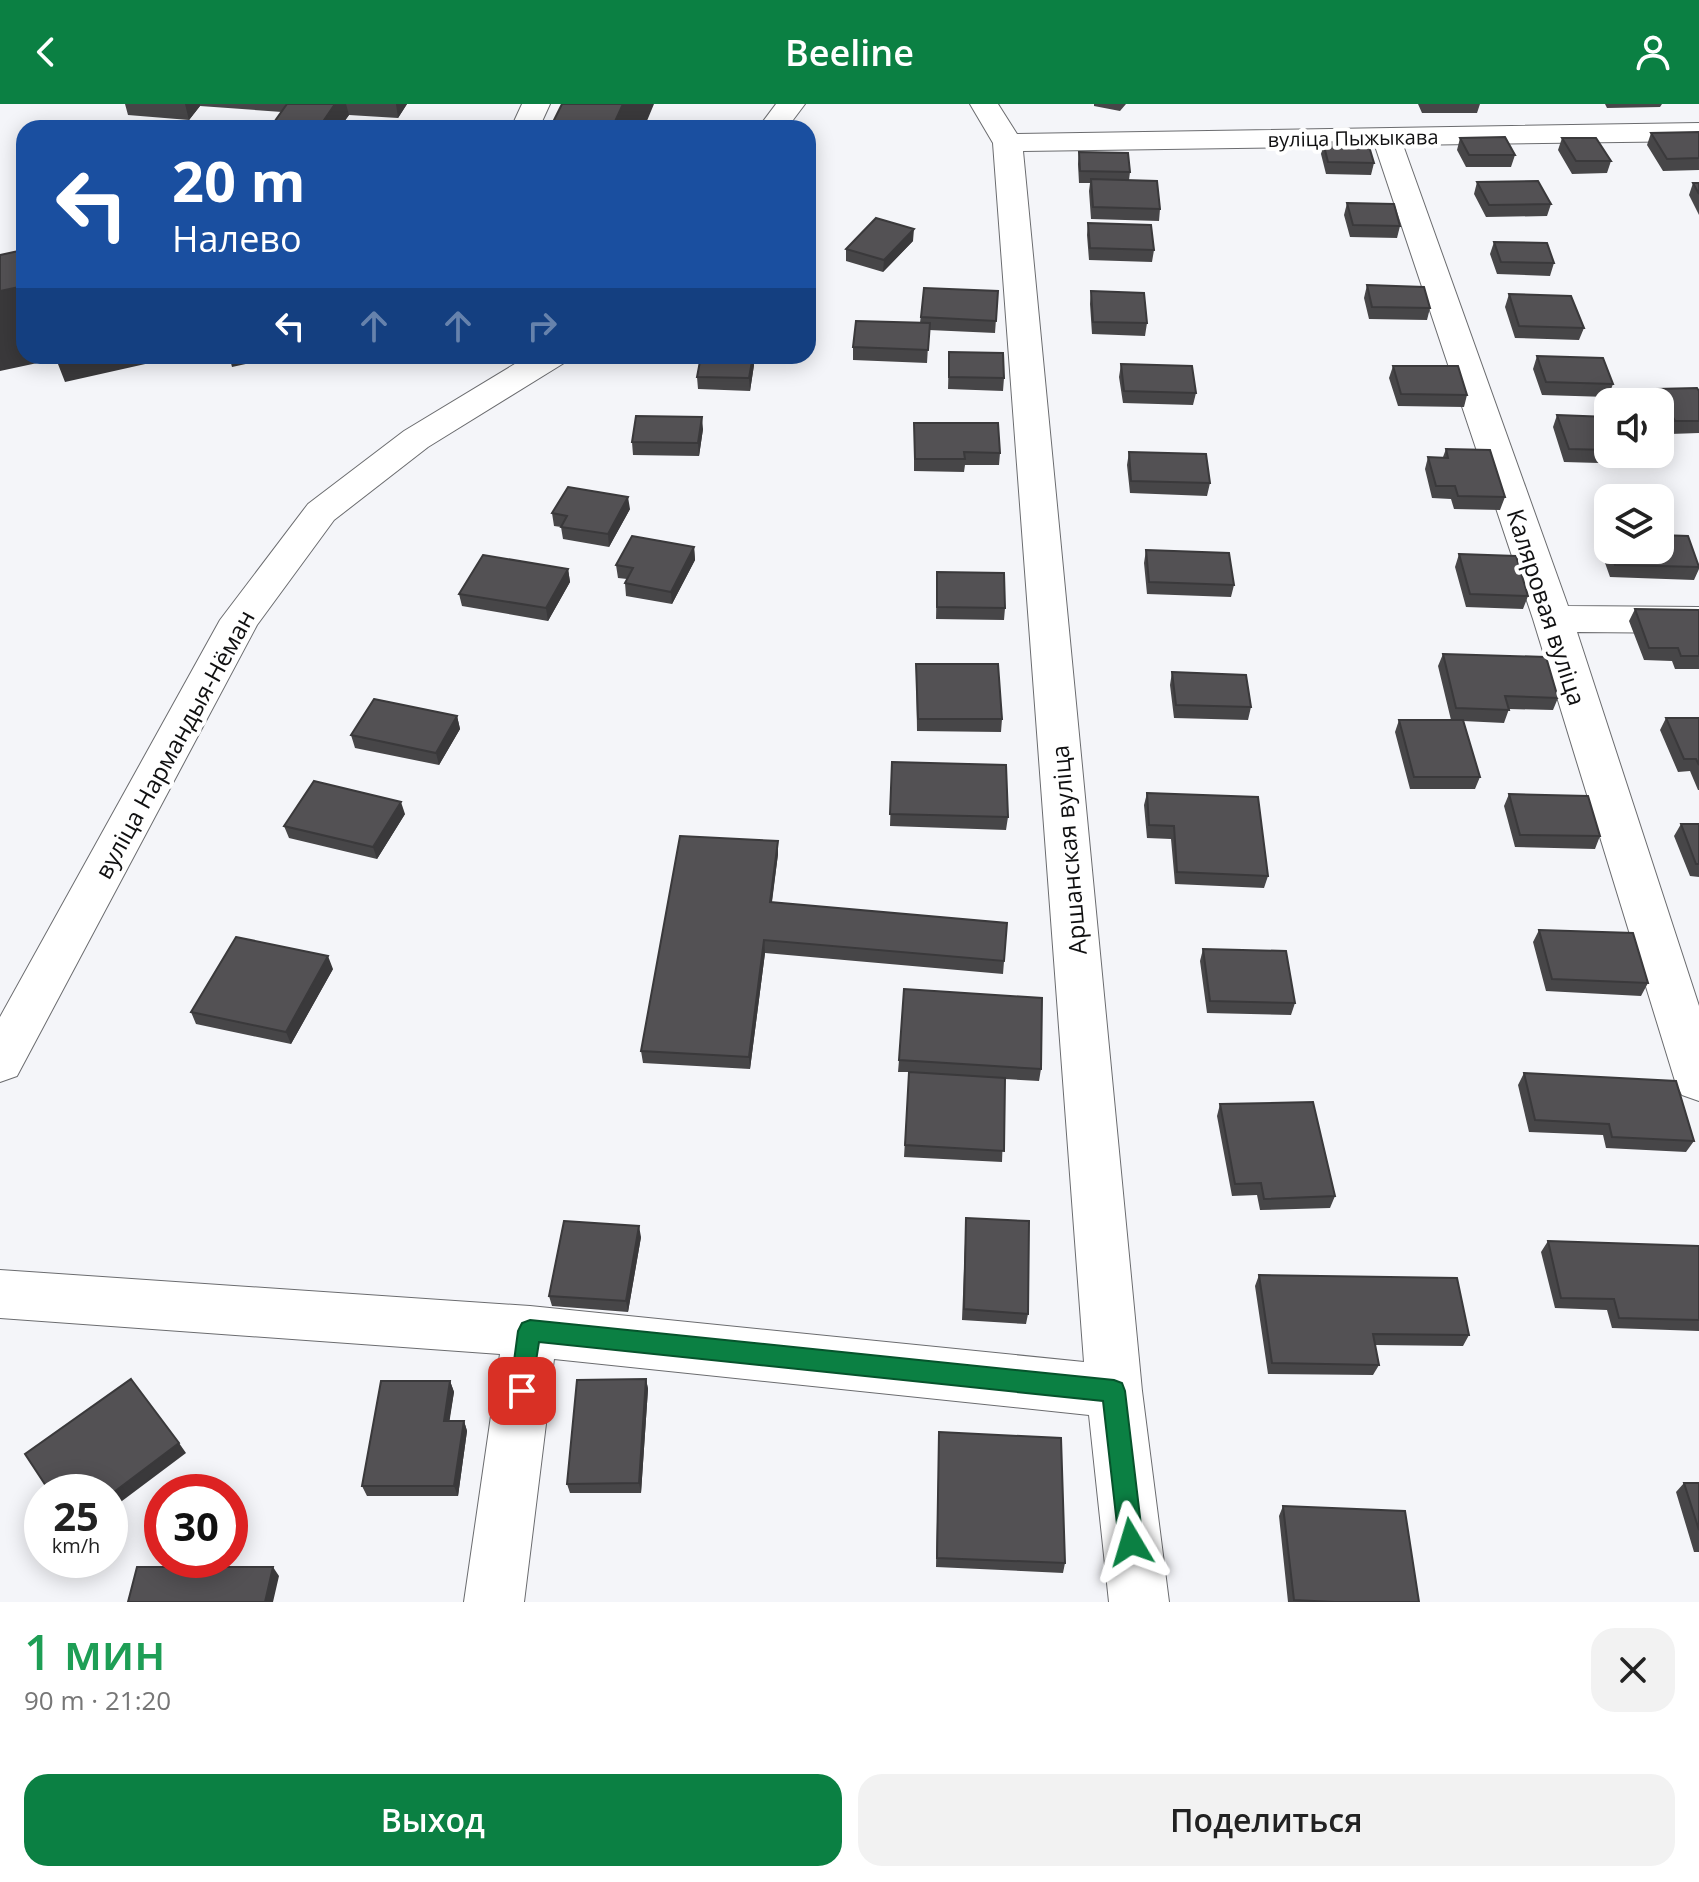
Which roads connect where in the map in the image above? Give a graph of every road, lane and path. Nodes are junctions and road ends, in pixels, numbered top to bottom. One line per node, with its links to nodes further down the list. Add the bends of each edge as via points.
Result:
1 (791, 104): 3 (street)
2 (984, 104): 6 (street, Аршанская вуліца)
3 (778, 120)
4 (1699, 132): 5 (street, вуліца Пыжыкава)
5 (1386, 137): 6 (street, вуліца Пыжыкава); 8 (street, Каляровая вуліца)
6 (1008, 143): 14 (street, Аршанская вуліца)
7 (539, 364): 10 (street, вуліца Нармандыя-Нёман, via 416,439 321,512 240,620)
8 (1553, 619): 9 (street); 11 (street, Каляровая вуліца)
9 (1699, 620)
10 (0, 1062)
11 (1699, 1081)
12 (0, 1294): 13 (street)
13 (530, 1331): 14 (street); 15 (street)
14 (1114, 1391): 16 (street, Аршанская вуліца)
15 (494, 1602)
16 (1139, 1602)

